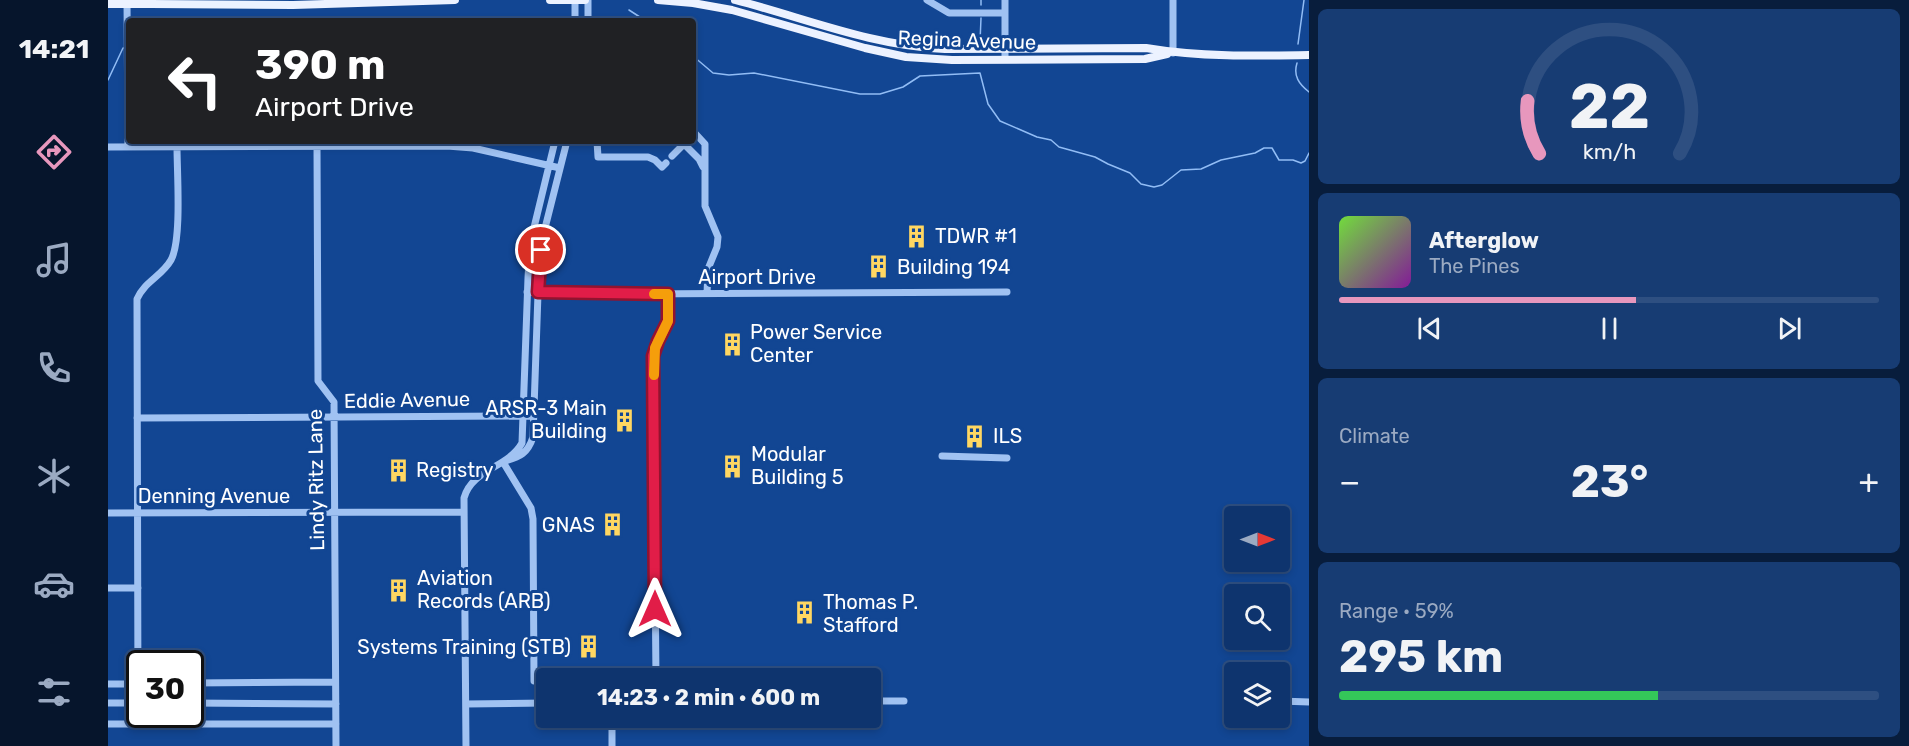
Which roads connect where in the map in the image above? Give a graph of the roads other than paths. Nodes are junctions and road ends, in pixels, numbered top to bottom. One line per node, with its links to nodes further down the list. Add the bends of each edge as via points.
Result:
1 (127, 0): 13 (street)
2 (455, 0): 11 (main road, bridge, via 292,5)
3 (550, 0): 4 (main road)
4 (575, 0): 5 (main road); 14 (street)
5 (586, 0): 15 (street)
6 (658, 0): 19 (main road, Regina Avenue, via 732,10 888,54 952,60)
7 (735, 0): 16 (main road, Regina Avenue, via 887,43 926,49)
8 (927, 0): 12 (street, via 949,13)
9 (1005, 0): 12 (street)
10 (1173, 0): 17 (street)
11 (108, 4)
12 (1005, 13): 16 (street)
13 (127, 18)
14 (575, 18)
15 (588, 18)
16 (1005, 49): 17 (main road, Regina Avenue, via 1146,48); 19 (street)
17 (1173, 53): 18 (main road, Regina Avenue); 19 (main road, Regina Avenue, via 1145,59)
18 (1309, 55)
19 (1005, 59)
20 (696, 134): 35 (street, via 705,144)
21 (128, 144): 29 (street)
22 (554, 144): 33 (street)
23 (566, 144): 34 (street)
24 (597, 144): 32 (street, via 597,157 652,158)
25 (681, 144): 31 (street)
26 (685, 144): 35 (street)
27 (317, 146): 30 (street); 33 (street, via 473,148); 43 (street, Lindy Ritz Lane, via 318,381 334,402)
28 (108, 147): 29 (street)
29 (128, 147): 30 (street)
30 (177, 147): 44 (street, via 175,246 171,260 141,289 137,299)
31 (672, 156)
32 (664, 165)
33 (549, 166): 34 (street); 36 (street, via 530,244)
34 (560, 168): 37 (street, via 543,236)
35 (705, 172): 40 (street, via 705,206 718,237 708,269)
36 (527, 292): 37 (street, Airport Drive); 41 (street)
37 (538, 292): 39 (street, Airport Drive); 42 (street)
38 (1007, 292): 40 (street, Airport Drive)
39 (668, 294): 40 (street, Airport Drive); 55 (street, via 668,321 653,356)
40 (707, 294)
41 (523, 416): 42 (street, Eddie Avenue); 43 (street, Eddie Avenue); 47 (street, via 522,442)
42 (534, 416): 47 (street, via 530,446 518,458)
43 (333, 417): 44 (street, Eddie Avenue); 48 (street, Lindy Ritz Lane)
44 (137, 418): 51 (street)
45 (942, 456): 46 (street)
46 (1007, 458)
47 (503, 462): 49 (street, via 471,483 464,498); 56 (street, via 531,508 533,519)
48 (334, 512): 49 (street, Denning Avenue); 51 (street, Denning Avenue); 57 (street, Lindy Ritz Lane)
49 (464, 512): 69 (street)
50 (108, 513): 51 (street, Denning Avenue)
51 (137, 513): 53 (street)
52 (108, 588): 53 (street)
53 (138, 588): 54 (street)
54 (139, 650)
55 (656, 668)
56 (534, 681)
57 (335, 682): 58 (street); 70 (street, Lindy Ritz Lane)
58 (204, 683)
59 (108, 684): 60 (street)
60 (126, 684)
61 (881, 701): 62 (street)
62 (904, 701)
63 (1290, 701): 64 (street)
64 (1309, 702)
65 (108, 703): 66 (street)
66 (126, 703)
67 (204, 703): 70 (street)
68 (536, 703): 69 (street)
69 (466, 704): 75 (street)
70 (336, 705): 72 (street, Lindy Ritz Lane)
71 (108, 724): 72 (street)
72 (336, 724): 74 (street, Lindy Ritz Lane)
73 (612, 728): 76 (street)
74 (336, 746)
75 (466, 746)
76 (612, 746)

